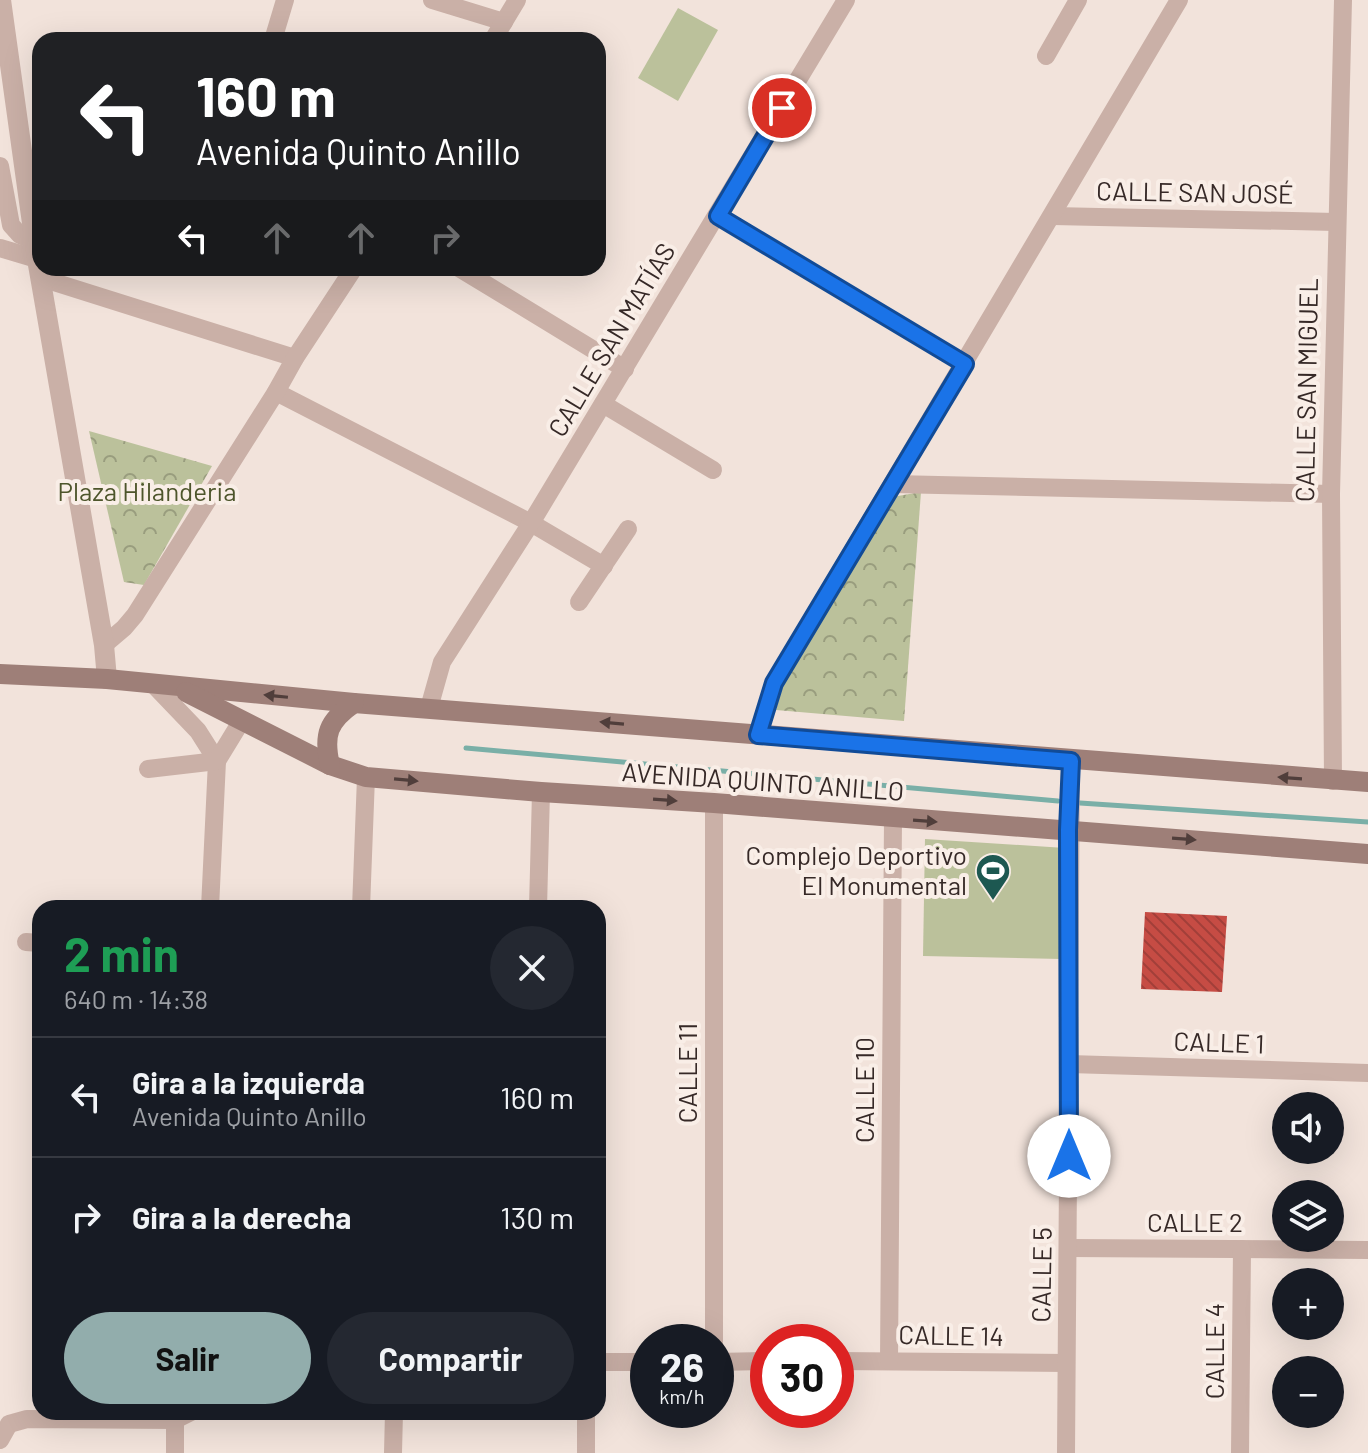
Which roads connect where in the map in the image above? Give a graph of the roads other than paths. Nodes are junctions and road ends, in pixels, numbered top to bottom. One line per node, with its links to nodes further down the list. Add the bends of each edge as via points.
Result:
1 (1, 0): 9 (street)
2 (285, 0): 11 (street)
3 (432, 0): 10 (street)
4 (517, 0): 10 (street)
5 (846, 0): 16 (street, CALLE SAN MATÍAS)
6 (1078, 0): 13 (street)
7 (1179, 0): 17 (street)
8 (1343, 0): 18 (street, CALLE SAN MIGUEL)
9 (2, 21): 14 (street)
10 (504, 22): 12 (street)
11 (275, 32)
12 (498, 32)
13 (1046, 56)
14 (32, 165)
15 (0, 166): 20 (street, via 11,225)
16 (718, 216): 27 (street); 28 (street, CALLE SAN MATÍAS)
17 (1053, 216): 18 (street, CALLE SAN JOSÉ); 27 (street)
18 (1336, 222): 33 (street, CALLE SAN MIGUEL)
19 (0, 248): 21 (street)
20 (32, 252)
21 (32, 258)
22 (40, 276): 38 (street)
23 (81, 276): 26 (street)
24 (349, 276): 26 (street)
25 (472, 276): 28 (street)
26 (295, 358): 29 (street)
27 (965, 364): 32 (street)
28 (625, 369): 30 (street, CALLE SAN MATÍAS)
29 (276, 392): 34 (street); 38 (street, via 135,615)
30 (603, 404): 31 (street); 34 (street, CALLE SAN MATÍAS)
31 (713, 470)
32 (893, 484): 33 (street); 46 (street, via 774,683)
33 (1331, 494): 52 (street, CALLE SAN MIGUEL)
34 (531, 523): 36 (street); 44 (street, CALLE SAN MATÍAS, via 442,662)
35 (628, 529): 36 (street)
36 (604, 566): 37 (street)
37 (579, 602)
38 (104, 645): 40 (street)
39 (0, 674): 40 (main road, AVENIDA QUINTO ANILLO)
40 (107, 679): 41 (main road, AVENIDA QUINTO ANILLO)
41 (153, 684): 42 (main road, AVENIDA QUINTO ANILLO); 47 (street, via 198,731)
42 (174, 686): 43 (main road, AVENIDA QUINTO ANILLO, one-way to 42); 45 (main road, AVENIDA QUINTO ANILLO)
43 (354, 703): 44 (main road, AVENIDA QUINTO ANILLO); 49 (main road, via 329,729)
44 (429, 708): 46 (main road, AVENIDA QUINTO ANILLO, one-way to 44)
45 (242, 720): 47 (street); 49 (main road, AVENIDA QUINTO ANILLO)
46 (758, 735): 48 (main road, AVENIDA QUINTO ANILLO)
47 (217, 761): 50 (street); 59 (street)
48 (1071, 761): 52 (main road, AVENIDA QUINTO ANILLO, one-way to 48); 57 (street, CALLE 5)
49 (330, 765): 51 (main road, AVENIDA QUINTO ANILLO)
50 (148, 769)
51 (366, 777): 54 (main road, AVENIDA QUINTO ANILLO, one-way to 54); 60 (street)
52 (1333, 781): 53 (main road, AVENIDA QUINTO ANILLO)
53 (1368, 782)
54 (541, 792): 55 (main road, AVENIDA QUINTO ANILLO, one-way to 55); 61 (street)
55 (714, 803): 56 (main road, AVENIDA QUINTO ANILLO); 67 (street, CALLE 11)
56 (893, 819): 57 (main road, AVENIDA QUINTO ANILLO, one-way to 57); 69 (street, CALLE 10)
57 (1068, 830): 58 (main road, AVENIDA QUINTO ANILLO, one-way to 58); 62 (street, CALLE 5)
58 (1368, 854)
59 (210, 900)
60 (361, 900)
61 (538, 900)
62 (1069, 1064): 63 (street, CALLE 1); 64 (street, CALLE 5)
63 (1368, 1073)
64 (1069, 1248): 65 (street, CALLE 2); 72 (street, CALLE 5)
65 (1242, 1249): 66 (street, CALLE 2); 82 (street, CALLE 4)
66 (1368, 1250)
67 (714, 1324)
68 (854, 1361): 69 (street, CALLE 14)
69 (889, 1361): 72 (street, CALLE 14)
70 (606, 1362): 71 (street)
71 (630, 1362)
72 (1066, 1363): 81 (street, CALLE 5)
73 (32, 1419): 77 (street, via 9,1424)
74 (182, 1420): 78 (street)
75 (394, 1420): 79 (street)
76 (586, 1420): 80 (street)
77 (0, 1440)
78 (175, 1453)
79 (393, 1453)
80 (586, 1453)
81 (1066, 1453)
82 (1240, 1453)

